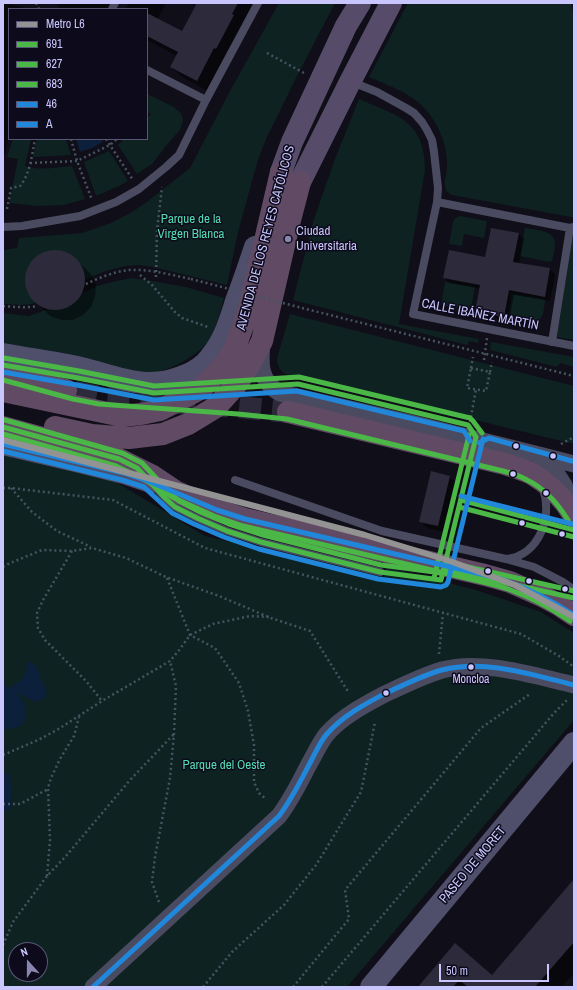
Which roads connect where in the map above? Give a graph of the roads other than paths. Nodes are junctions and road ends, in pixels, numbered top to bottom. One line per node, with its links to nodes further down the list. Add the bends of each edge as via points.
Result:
1 (258, 3): 9 (lane)
2 (352, 3): 6 (main road)
3 (360, 3): 6 (main road, AVENIDA DE LOS REYES CATÓLICOS)
4 (377, 3): 11 (main road, AVENIDA DE LOS REYES CATÓLICOS, via 347,59 310,149)
5 (391, 3): 8 (main road)
6 (346, 26): 10 (main road, AVENIDA DE LOS REYES CATÓLICOS, via 292,142)
7 (148, 71): 9 (lane)
8 (350, 82): 11 (main road); 12 (lane, via 377,92 406,108 422,122 432,140 438,188)
9 (206, 100): 13 (lane, via 179,155 139,190 80,216)
10 (281, 172): 18 (main road, via 223,337 211,357 191,373 167,382 138,383 80,368); 22 (highway, AVENIDA DE LOS REYES CATÓLICOS, via 247,316 234,350 220,370 202,388 160,410 122,416)
11 (300, 182): 15 (highway, AVENIDA DE LOS REYES CATÓLICOS)
12 (437, 202): 14 (lane, CALLE IBÁÑEZ MARTÍN); 16 (lane, CALLE IBÁÑEZ MARTÍN, via 413,314)
13 (3, 227)
14 (572, 228): 16 (lane, CALLE IBÁÑEZ MARTÍN)
15 (262, 341): 24 (highway, AVENIDA DE LOS REYES CATÓLICOS, via 236,386 216,407 188,424 163,434 129,438 92,435); 27 (street, via 262,372 272,388 280,393)
16 (552, 342): 17 (lane, CALLE IBÁÑEZ MARTÍN)
17 (574, 346)
18 (3, 354)
19 (3, 365): 21 (lane)
20 (3, 373): 21 (highway)
21 (77, 385)
22 (3, 391)
23 (288, 412): 30 (highway, via 505,464)
24 (3, 415)
25 (3, 427): 29 (highway, via 109,456)
26 (3, 444): 29 (main road, via 124,473)
27 (535, 454): 28 (street); 32 (street, via 555,471 564,485)
28 (574, 464)
29 (143, 475): 34 (lane, via 175,506 227,531); 36 (highway, via 151,475 175,492 245,519 485,574 510,582 559,605)
30 (538, 478): 32 (highway, via 557,494); 33 (lane, via 546,499 547,512 539,537 522,555)
31 (235, 480): 33 (lane, via 382,531)
32 (571, 511)
33 (506, 559): 35 (lane, via 534,567)
34 (380, 572)
35 (574, 590)
36 (574, 615)
37 (571, 692): 39 (street, via 503,669 471,666 443,670 422,677 365,704 327,734 278,816)
38 (574, 743): 40 (main road, PASEO DE MORET)
39 (93, 987)
40 (371, 987)

